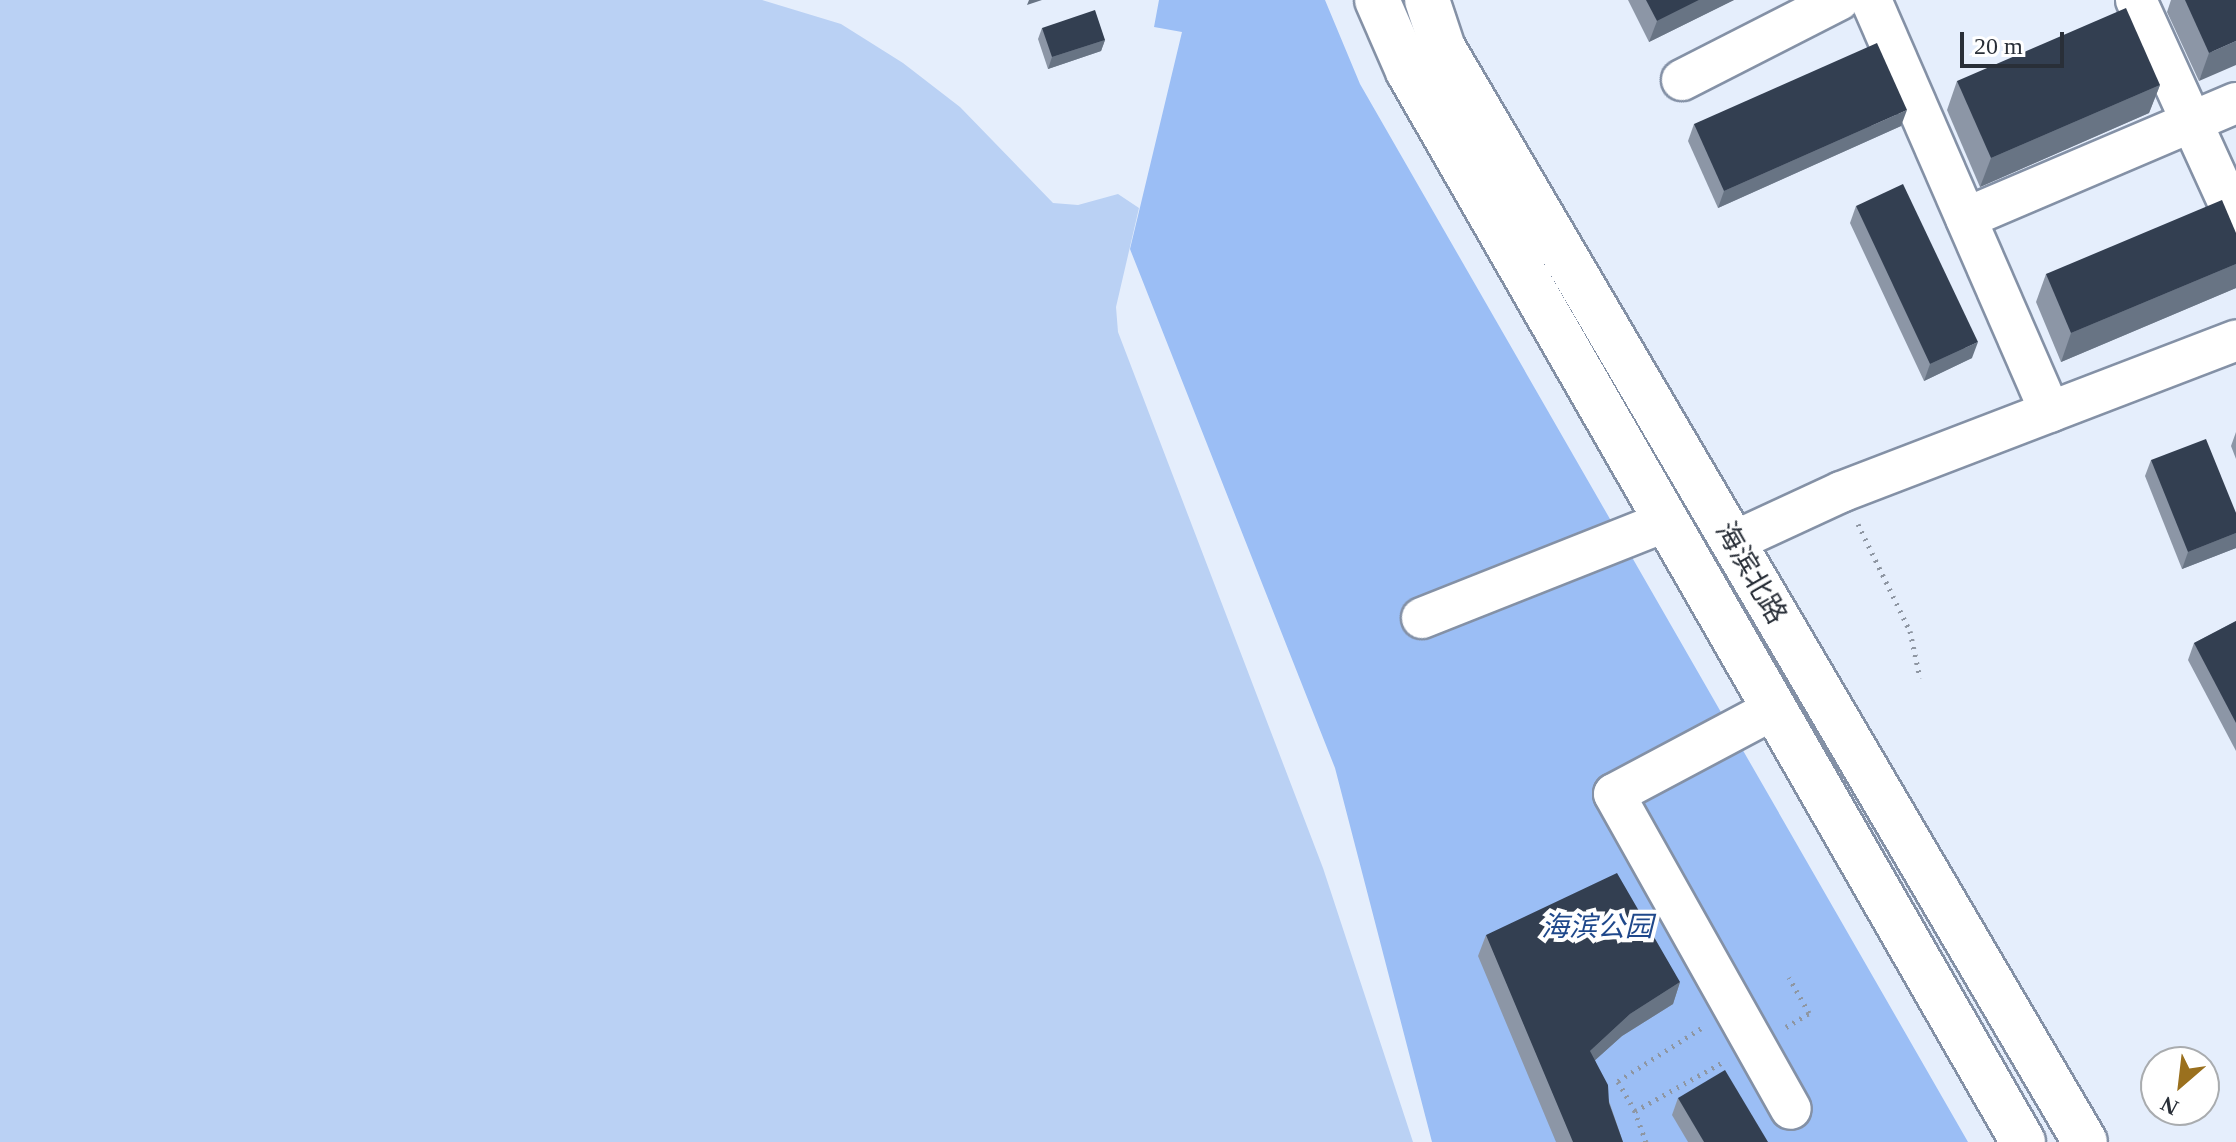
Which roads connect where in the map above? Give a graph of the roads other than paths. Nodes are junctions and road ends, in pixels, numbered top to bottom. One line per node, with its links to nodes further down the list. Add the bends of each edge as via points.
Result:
1 (1377, 0): 13 (main road, 海滨北路, via 1408,71)
2 (1427, 0): 14 (main road, 海滨北路, via 1443,48)
3 (1839, 0): 6 (street)
4 (1871, 0): 9 (street)
5 (2136, 0): 8 (street)
6 (1682, 80)
7 (2236, 103): 8 (street)
8 (2192, 124): 9 (street); 10 (street)
9 (1966, 218): 12 (street)
10 (2236, 219)
11 (2236, 340): 12 (street)
12 (2050, 412): 14 (street, via 1841,492)
13 (1667, 521): 15 (street); 16 (main road, 海滨北路)
14 (1733, 542): 19 (main road, 海滨北路)
15 (1422, 618)
16 (1774, 709): 17 (street, via 1614,794); 18 (main road, 海滨北路)
17 (1791, 1109)
18 (2023, 1142)
19 (2085, 1142)

